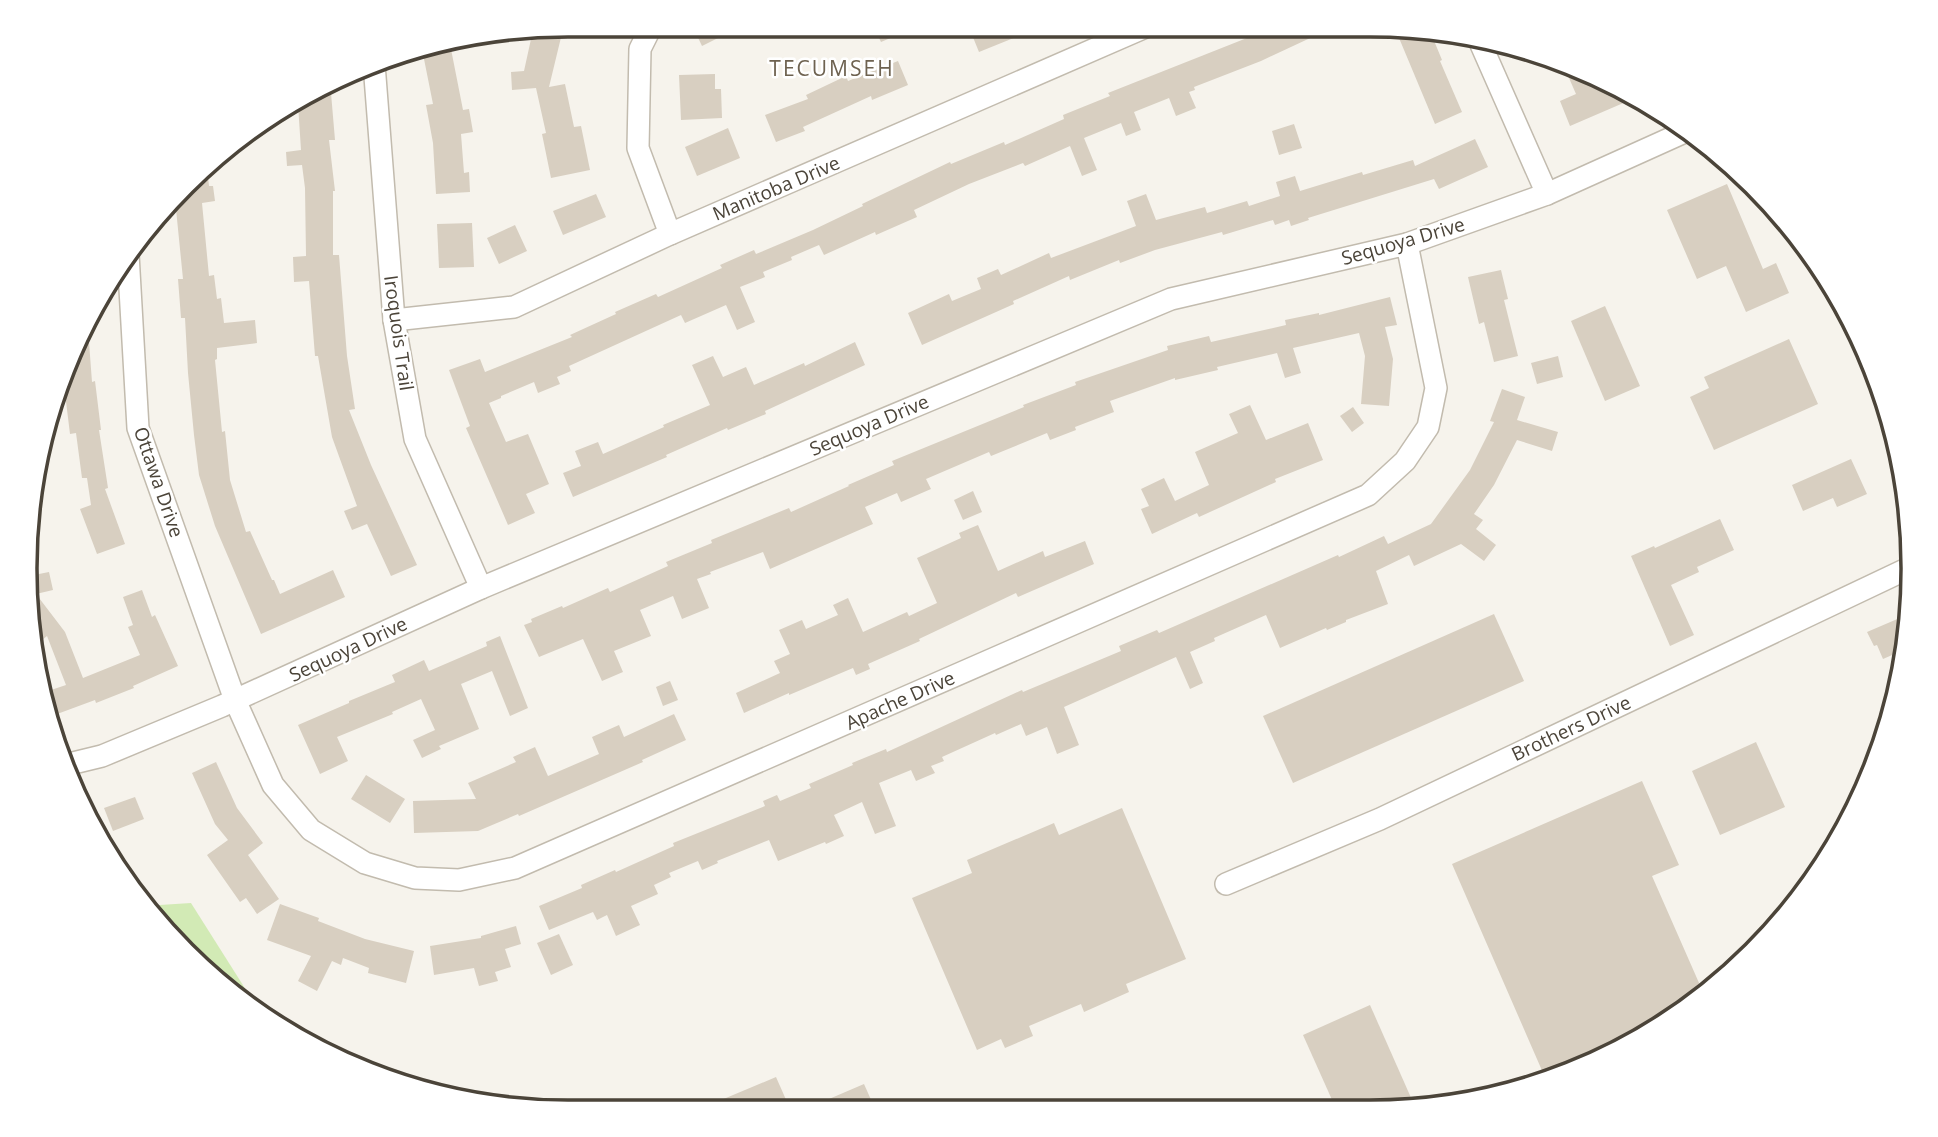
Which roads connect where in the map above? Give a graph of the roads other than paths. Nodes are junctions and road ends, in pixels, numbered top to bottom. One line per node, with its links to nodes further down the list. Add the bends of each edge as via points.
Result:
1 (646, 37): 7 (street, via 640,49 638,148)
2 (1122, 37): 7 (street, Manitoba Drive)
3 (1483, 49): 6 (street)
4 (375, 73): 10 (street, Iroquois Trail)
5 (1677, 135): 6 (street, Sequoya Drive)
6 (1547, 194): 8 (street, Sequoya Drive)
7 (670, 234): 10 (street, Manitoba Drive, via 514,307)
8 (1407, 244): 12 (street, Sequoya Drive, via 1171,299); 13 (street, Apache Drive, via 1436,388 1429,427 1405,461 1368,495 515,868 459,880 415,878 365,863 311,830 273,785)
9 (129, 269): 13 (street, Ottawa Drive, via 138,428)
10 (394, 320): 12 (street, Iroquois Trail, via 415,439)
11 (1901, 572): 15 (street, Brothers Drive, via 1380,819)
12 (481, 588): 13 (street, Sequoya Drive)
13 (236, 700): 14 (street, Sequoya Drive, via 102,756)
14 (74, 763)
15 (1226, 884)

